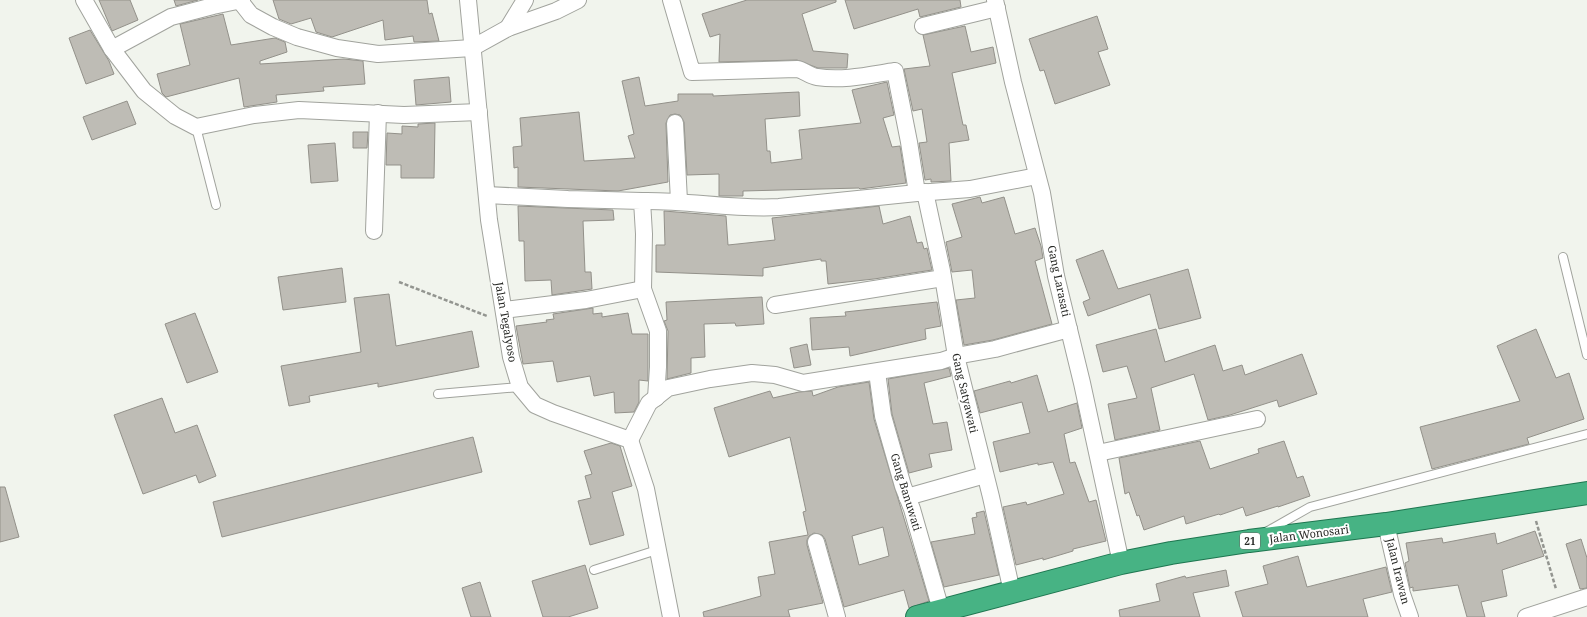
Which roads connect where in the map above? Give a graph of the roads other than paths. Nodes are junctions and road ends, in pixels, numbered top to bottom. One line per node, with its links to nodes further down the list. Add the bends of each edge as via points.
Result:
1 (84, 0): 13 (street)
2 (241, 0): 12 (street, via 251,15 273,27 297,37 337,48 378,54); 13 (street, via 171,18)
3 (468, 0): 12 (street, Jalan Tegalyoso)
4 (525, 0): 11 (street)
5 (536, 0): 9 (street)
6 (578, 0): 9 (street, via 556,12)
7 (671, 0): 19 (street, Gang Satyawati, via 692,72 797,69 815,77 848,78 895,71)
8 (996, 4): 10 (street); 18 (street, Gang Larasati)
9 (523, 22): 11 (street)
10 (924, 26)
11 (508, 28): 12 (street)
12 (472, 48): 14 (street, Jalan Tegalyoso)
13 (112, 49): 17 (street, via 144,91 175,116)
14 (479, 112): 15 (street, via 404,115); 20 (street, Jalan Tegalyoso)
15 (378, 113): 17 (street, via 299,110 254,115); 24 (street)
16 (675, 123): 22 (street)
17 (196, 127): 23 (lane)
18 (1037, 176): 19 (street, via 970,189); 31 (street, Gang Larasati, via 1056,276)
19 (921, 192): 22 (street, via 758,208); 26 (street, Gang Satyawati)
20 (487, 195): 21 (street); 29 (street, Jalan Tegalyoso)
21 (642, 201): 22 (street); 27 (street)
22 (680, 202)
23 (216, 205)
24 (374, 232)
25 (1563, 257): 30 (lane)
26 (943, 278): 28 (street); 33 (street, Gang Satyawati)
27 (643, 289): 29 (street); 37 (street, via 658,331)
28 (775, 305)
29 (505, 317): 35 (street, Jalan Tegalyoso, via 511,357)
30 (1584, 327): 32 (lane)
31 (1069, 328): 33 (street, via 995,349); 41 (street, Gang Larasati)
32 (1587, 355)
33 (956, 356): 34 (street); 42 (street, Gang Satyawati)
34 (877, 372): 37 (street, via 803,383 775,375 752,373 668,388); 44 (street, Gang Banuwati, via 883,416)
35 (520, 387): 36 (lane); 40 (street, Jalan Tegalyoso, via 535,405)
36 (438, 394)
37 (656, 398): 40 (street, via 649,403)
38 (1257, 419): 41 (street)
39 (1587, 434): 46 (lane, via 1310,507)
40 (630, 440): 48 (street, via 646,489)
41 (1098, 453): 49 (street, Gang Larasati)
42 (985, 475): 44 (street); 51 (street, Gang Satyawati)
43 (1587, 493): 45 (highway, Jalan Wonosari / 21)
44 (908, 497): 53 (street, Gang Banuwati)
45 (1386, 524): 46 (highway, Jalan Wonosari / 21); 57 (street, Jalan Irawan)
46 (1249, 541): 49 (highway, Jalan Wonosari / 21)
47 (816, 542): 55 (street)
48 (657, 550): 50 (lane); 54 (street)
49 (1121, 563): 51 (highway, Jalan Wonosari / 21)
50 (594, 570)
51 (1012, 592): 53 (highway, Jalan Wonosari / 21)
52 (1587, 597): 58 (street)
53 (941, 610): 56 (highway, Jalan Wonosari / 21)
54 (671, 617)
55 (837, 617)
56 (918, 617)
57 (1410, 617)
58 (1526, 617)

